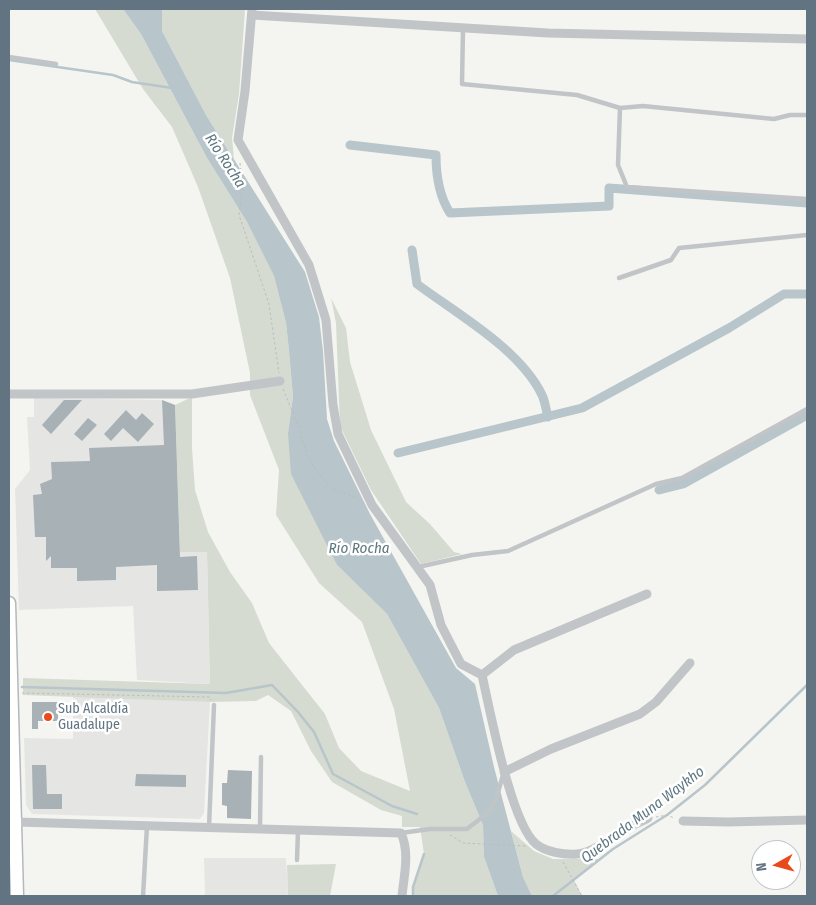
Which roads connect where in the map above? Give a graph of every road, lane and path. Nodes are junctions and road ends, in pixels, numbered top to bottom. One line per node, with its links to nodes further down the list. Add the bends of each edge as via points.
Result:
1 (252, 12): 2 (street); 15 (street, via 238,140 309,264 326,320 338,434)
2 (463, 28): 3 (street); 6 (lane, via 462,84 577,95)
3 (807, 39)
4 (9, 57): 5 (lane)
5 (56, 64)
6 (620, 108): 7 (lane, via 643,106 774,119); 9 (lane, via 618,165 627,187)
7 (807, 115)
8 (240, 158): 12 (path, via 243,186 239,215 269,304)
9 (807, 199)
10 (807, 235): 11 (lane, via 679,248 671,260)
11 (619, 278)
12 (280, 381): 13 (street, via 192,394); 15 (path, via 307,456 316,470 332,489)
13 (9, 394)
14 (807, 409): 16 (lane, via 682,478 656,484 508,552 472,555)
15 (372, 505): 16 (street)
16 (417, 567): 20 (street, via 430,585 441,625 461,664)
17 (647, 594): 20 (street, via 514,650)
18 (9, 603): 21 (main road)
19 (690, 663): 24 (street, via 656,702 640,714 551,749)
20 (482, 675): 24 (street)
21 (12, 692): 22 (path, via 210,697); 30 (main road)
22 (214, 705): 31 (lane)
23 (261, 757): 29 (lane)
24 (504, 772): 33 (lane, via 496,799 488,812 467,829); 36 (street, via 523,827 537,845)
25 (648, 818): 27 (path, via 667,815); 36 (street, via 578,854)
26 (807, 820): 27 (street)
27 (683, 821)
28 (147, 826): 30 (street); 31 (street); 39 (lane)
29 (260, 828): 31 (street); 32 (street)
30 (13, 829): 38 (main road)
31 (209, 829)
32 (298, 830): 34 (street); 37 (lane)
33 (441, 830): 34 (lane); 35 (path, via 462,843)
34 (401, 833): 40 (street, via 407,853)
35 (519, 847)
36 (557, 853): 41 (path)
37 (297, 860)
38 (17, 896)
39 (143, 896)
40 (402, 896)
41 (582, 896)

